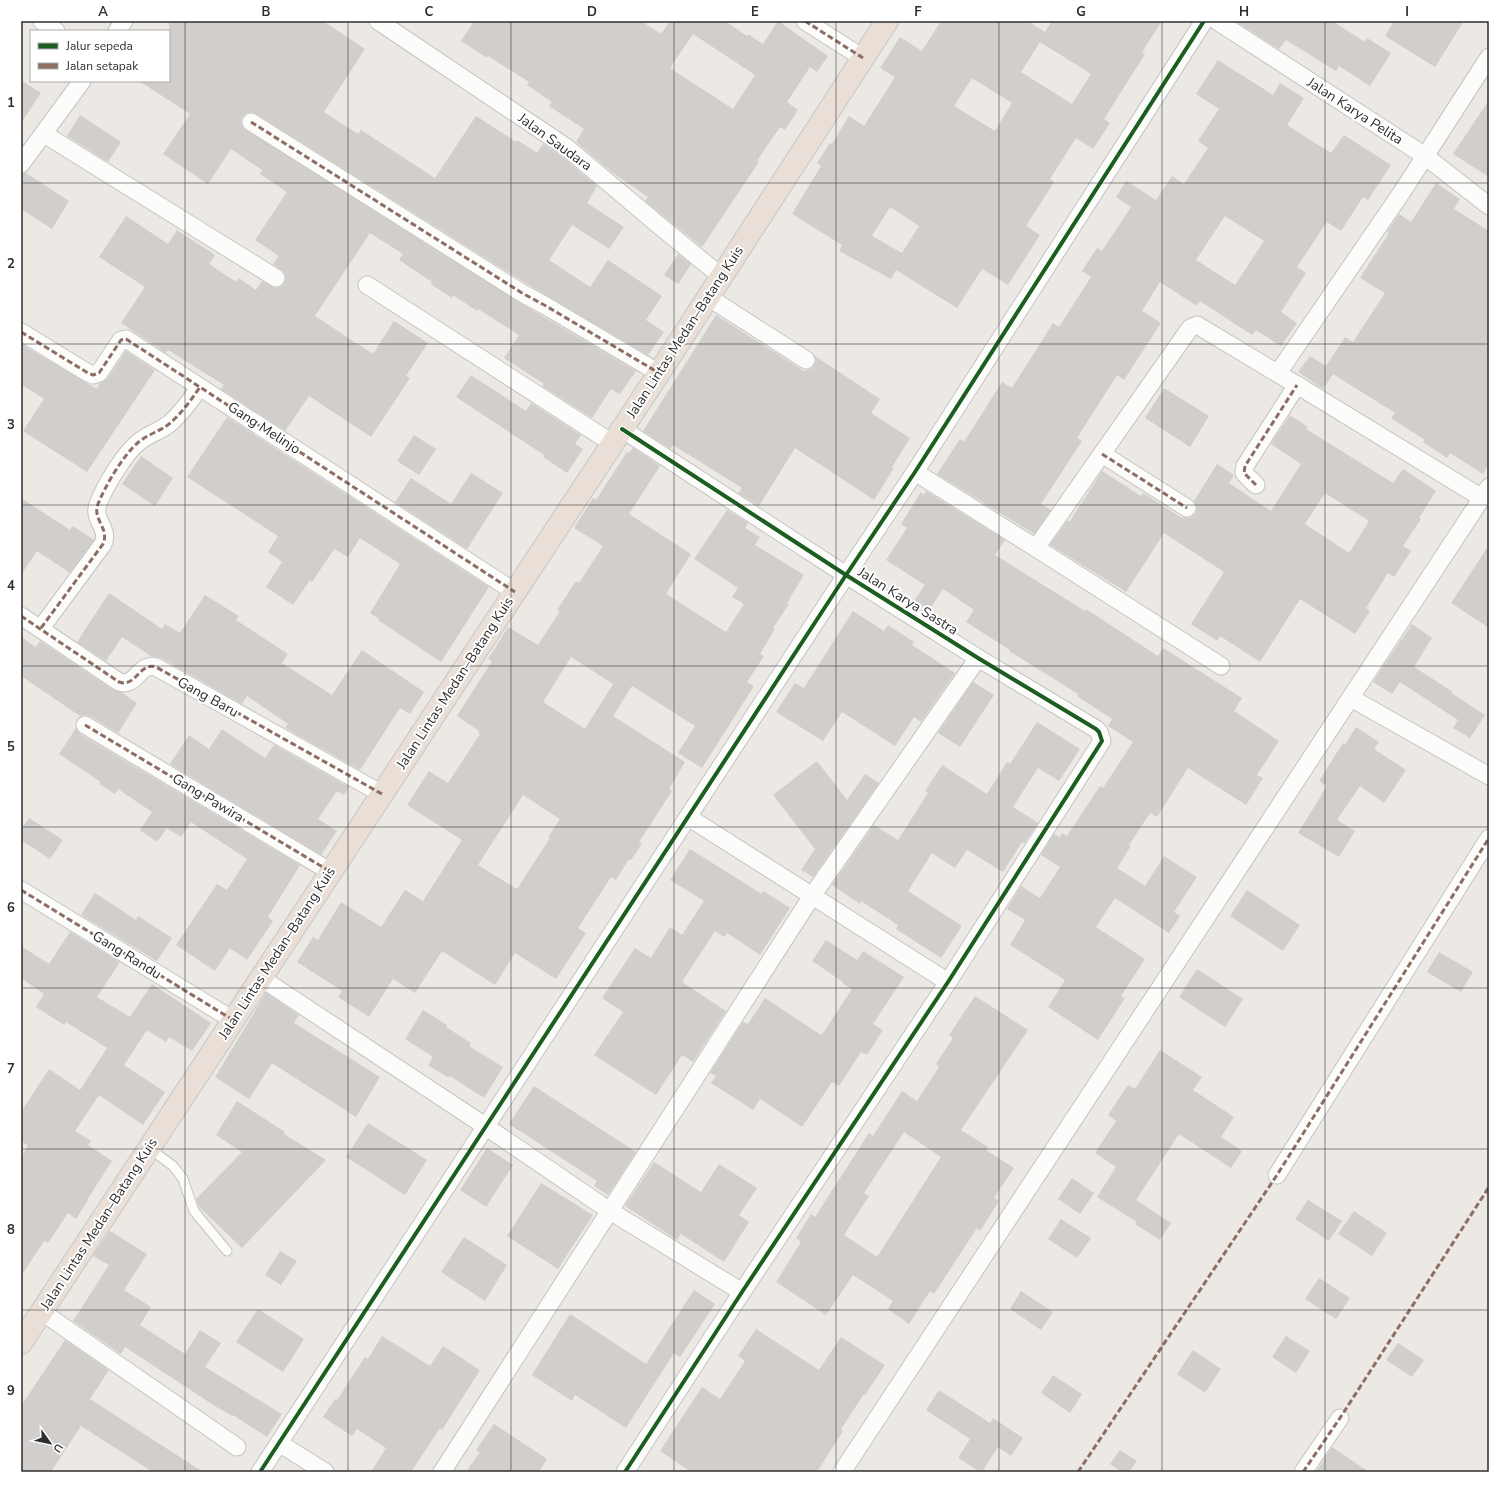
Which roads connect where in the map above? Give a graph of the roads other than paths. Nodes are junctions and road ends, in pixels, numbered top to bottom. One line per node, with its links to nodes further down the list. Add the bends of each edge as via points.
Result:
1 (42, 21): 8 (street)
2 (124, 21): 9 (street)
3 (378, 21): 18 (street, Jalan Saudara, via 566,147)
4 (805, 21): 11 (street)
5 (887, 21): 11 (highway, Jalan Lintas Medan–Batang Kuis)
6 (1204, 21): 30 (street)
7 (1217, 21): 15 (street, Jalan Karya Pelita)
8 (55, 30)
9 (118, 30)
10 (1489, 57): 15 (street)
11 (863, 58): 18 (highway, Jalan Lintas Medan–Batang Kuis)
12 (81, 82): 14 (street)
13 (251, 122): 24 (street, via 522,293)
14 (44, 134): 16 (street); 19 (street)
15 (1425, 156): 17 (street, Jalan Karya Pelita); 25 (street)
16 (21, 164)
17 (1489, 206)
18 (722, 277): 21 (highway, Jalan Lintas Medan–Batang Kuis)
19 (276, 278)
20 (367, 285): 28 (street, Jalan Karya Sastra)
21 (708, 297): 23 (street); 24 (highway, Jalan Lintas Medan–Batang Kuis)
22 (21, 332): 27 (street, Gang Melinjo, via 93,375 99,373 121,340 125,338)
23 (806, 360)
24 (659, 373): 28 (highway, Jalan Lintas Medan–Batang Kuis)
25 (1278, 373): 26 (street); 29 (street, via 1199,326 1192,326)
26 (1298, 385): 31 (street, via 1246,466 1244,473); 32 (street)
27 (200, 387): 36 (street, Gang Melinjo); 38 (street, via 168,426 138,442 118,467 96,510 106,535 103,544)
28 (617, 436): 35 (street, Jalan Karya Sastra); 36 (highway, Jalan Lintas Medan–Batang Kuis)
29 (1102, 454): 33 (street); 34 (street)
30 (915, 472): 34 (street); 35 (street)
31 (1256, 485)
32 (1485, 493): 41 (street)
33 (1187, 508)
34 (1036, 548): 40 (street)
35 (846, 575): 39 (street, Jalan Karya Sastra); 45 (street)
36 (515, 592): 44 (highway, Jalan Lintas Medan–Batang Kuis)
37 (21, 616): 38 (street)
38 (41, 628): 44 (street, Gang Baru, via 119,682 127,684 144,668 156,667)
39 (978, 658): 49 (street); 51 (street, Jalan Karya Sastra, via 1096,729 1102,740)
40 (1221, 666)
41 (1351, 698): 43 (street); 67 (street)
42 (85, 725): 47 (street, Gang Pawira)
43 (1489, 776)
44 (382, 794): 47 (highway, Jalan Lintas Medan–Batang Kuis)
45 (688, 817): 49 (street); 53 (street)
46 (1489, 838): 55 (street)
47 (331, 872): 50 (highway, Jalan Lintas Medan–Batang Kuis)
48 (21, 890): 52 (street, Gang Randu)
49 (812, 896): 51 (street); 56 (street)
50 (261, 978): 52 (highway, Jalan Lintas Medan–Batang Kuis); 53 (street)
51 (948, 982): 58 (street)
52 (233, 1020): 54 (highway, Jalan Lintas Medan–Batang Kuis)
53 (485, 1126): 56 (street); 61 (street)
54 (149, 1148): 57 (lane, via 173,1166 183,1179 194,1211); 59 (highway, Jalan Lintas Medan–Batang Kuis)
55 (1277, 1175)
56 (610, 1211): 58 (street); 65 (street)
57 (227, 1251)
58 (742, 1292): 66 (street)
59 (32, 1327): 62 (street)
60 (1340, 1418): 68 (street)
61 (279, 1443): 63 (street); 64 (street)
62 (237, 1447)
63 (260, 1472)
64 (325, 1472)
65 (442, 1472)
66 (625, 1472)
67 (842, 1472)
68 (1304, 1472)

